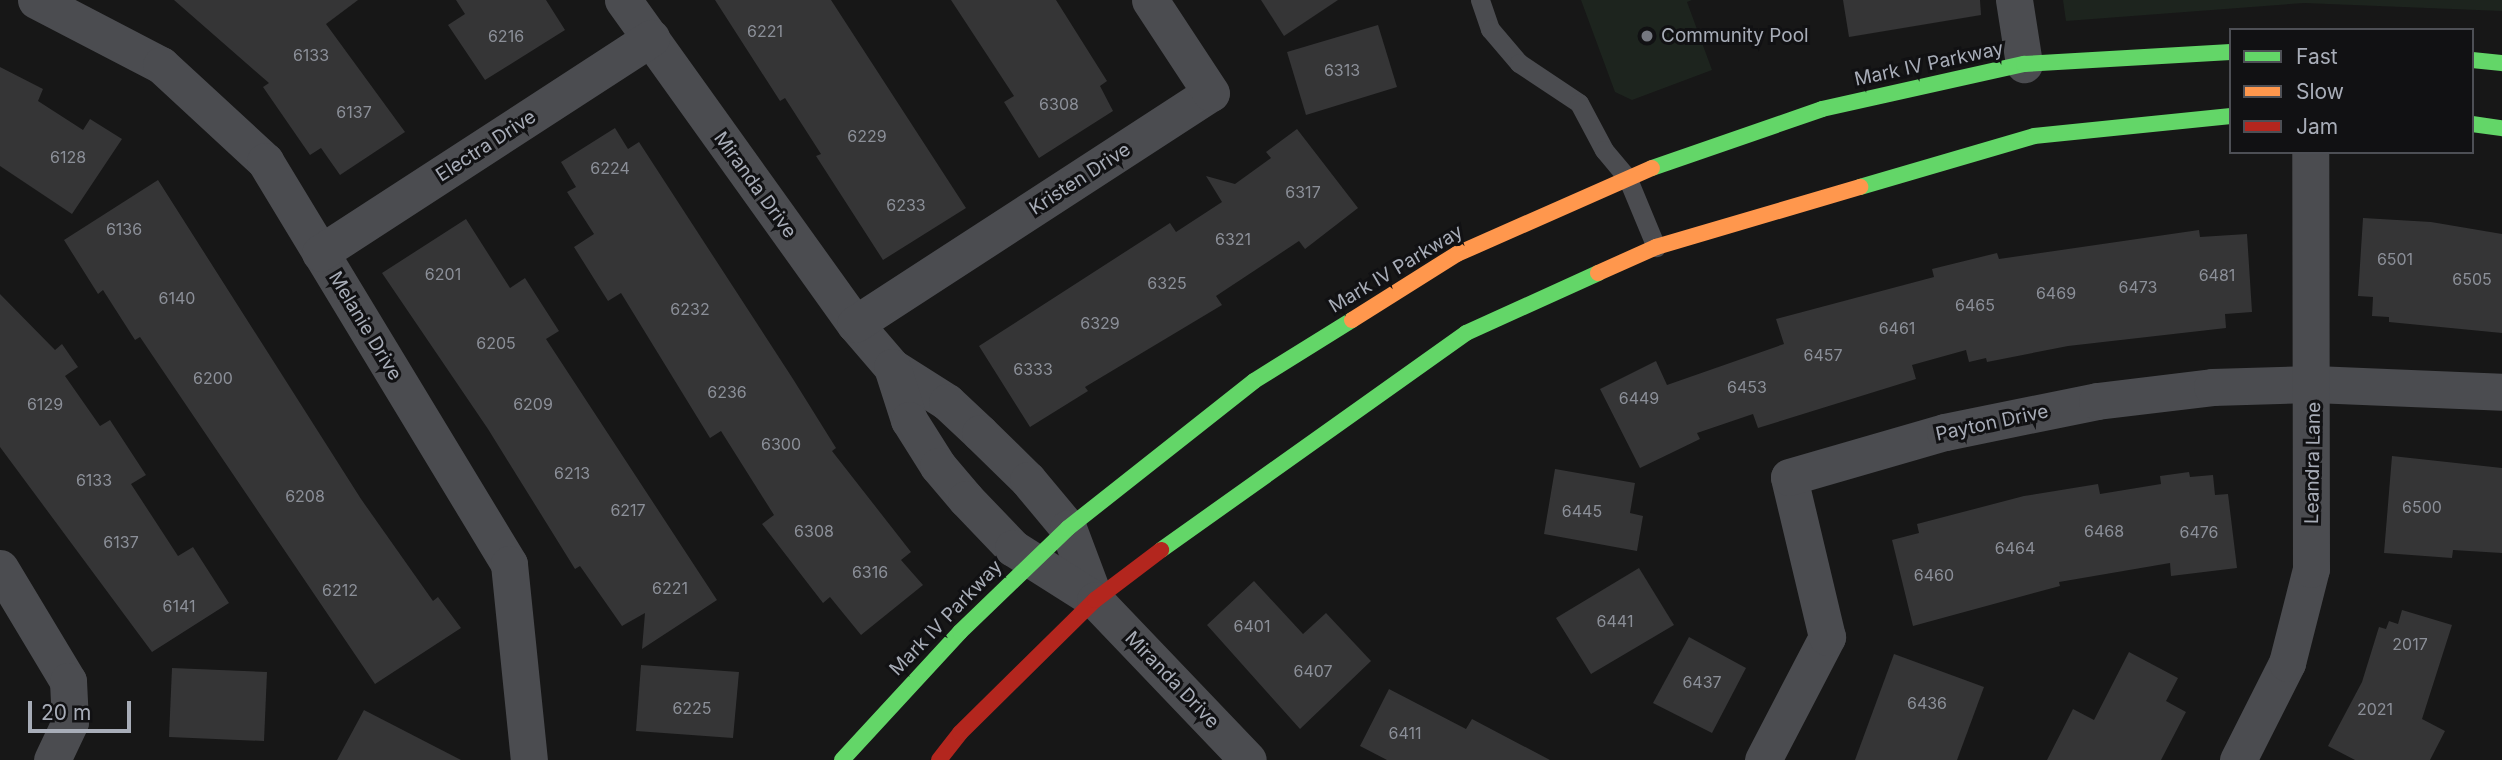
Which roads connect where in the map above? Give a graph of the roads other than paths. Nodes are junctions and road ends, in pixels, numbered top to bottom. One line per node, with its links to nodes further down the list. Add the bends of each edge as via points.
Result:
1 (37, 0): 17 (street, Melanie Drive, via 161,65 265,161)
2 (623, 0): 6 (street, Miranda Drive)
3 (1150, 0): 18 (street, Kristen Drive, via 1211,93)
4 (1480, 0): 15 (lane, via 1490,29 1519,63 1579,103 1604,150)
5 (2014, 0): 10 (street)
6 (651, 38): 17 (street, Electra Drive); 18 (street, Miranda Drive)
7 (2229, 52): 10 (main road, Mark IV Parkway)
8 (2474, 61): 9 (main road)
9 (2502, 63)
10 (2024, 64): 15 (main road, Mark IV Parkway, via 1822,109)
11 (2229, 116): 16 (main road, via 2034,136)
12 (2474, 124): 13 (main road)
13 (2502, 128)
14 (2310, 154): 20 (street, Leandra Lane)
15 (1627, 177): 16 (lane); 22 (main road, Mark IV Parkway, via 1445,261 1254,381)
16 (1656, 247): 25 (main road, via 1466,333 1206,515)
17 (320, 253): 27 (street, Melanie Drive, via 509,564)
18 (855, 324): 19 (street, Miranda Drive)
19 (892, 367): 22 (street, Miranda Drive, via 947,402 1028,480); 23 (street, Miranda Drive, via 909,420 938,466 1013,548)
20 (2314, 384): 21 (street, Payton Drive); 31 (street, Payton Drive, via 2212,387 2097,401 1945,432 1789,477 1827,637); 32 (street, Leandra Lane, via 2311,569 2287,663)
21 (2502, 392)
22 (1068, 528): 23 (main road, Mark IV Parkway); 25 (street, Miranda Drive)
23 (1031, 559): 25 (street, Miranda Drive); 28 (main road, Mark IV Parkway)
24 (0, 569): 26 (street, via 68,681 70,722)
25 (1095, 600): 29 (main road, via 960,733); 30 (street, Miranda Drive)
26 (52, 760)
27 (529, 760)
28 (842, 760)
29 (939, 760)
30 (1248, 760)
31 (1763, 760)
32 (2238, 760)

